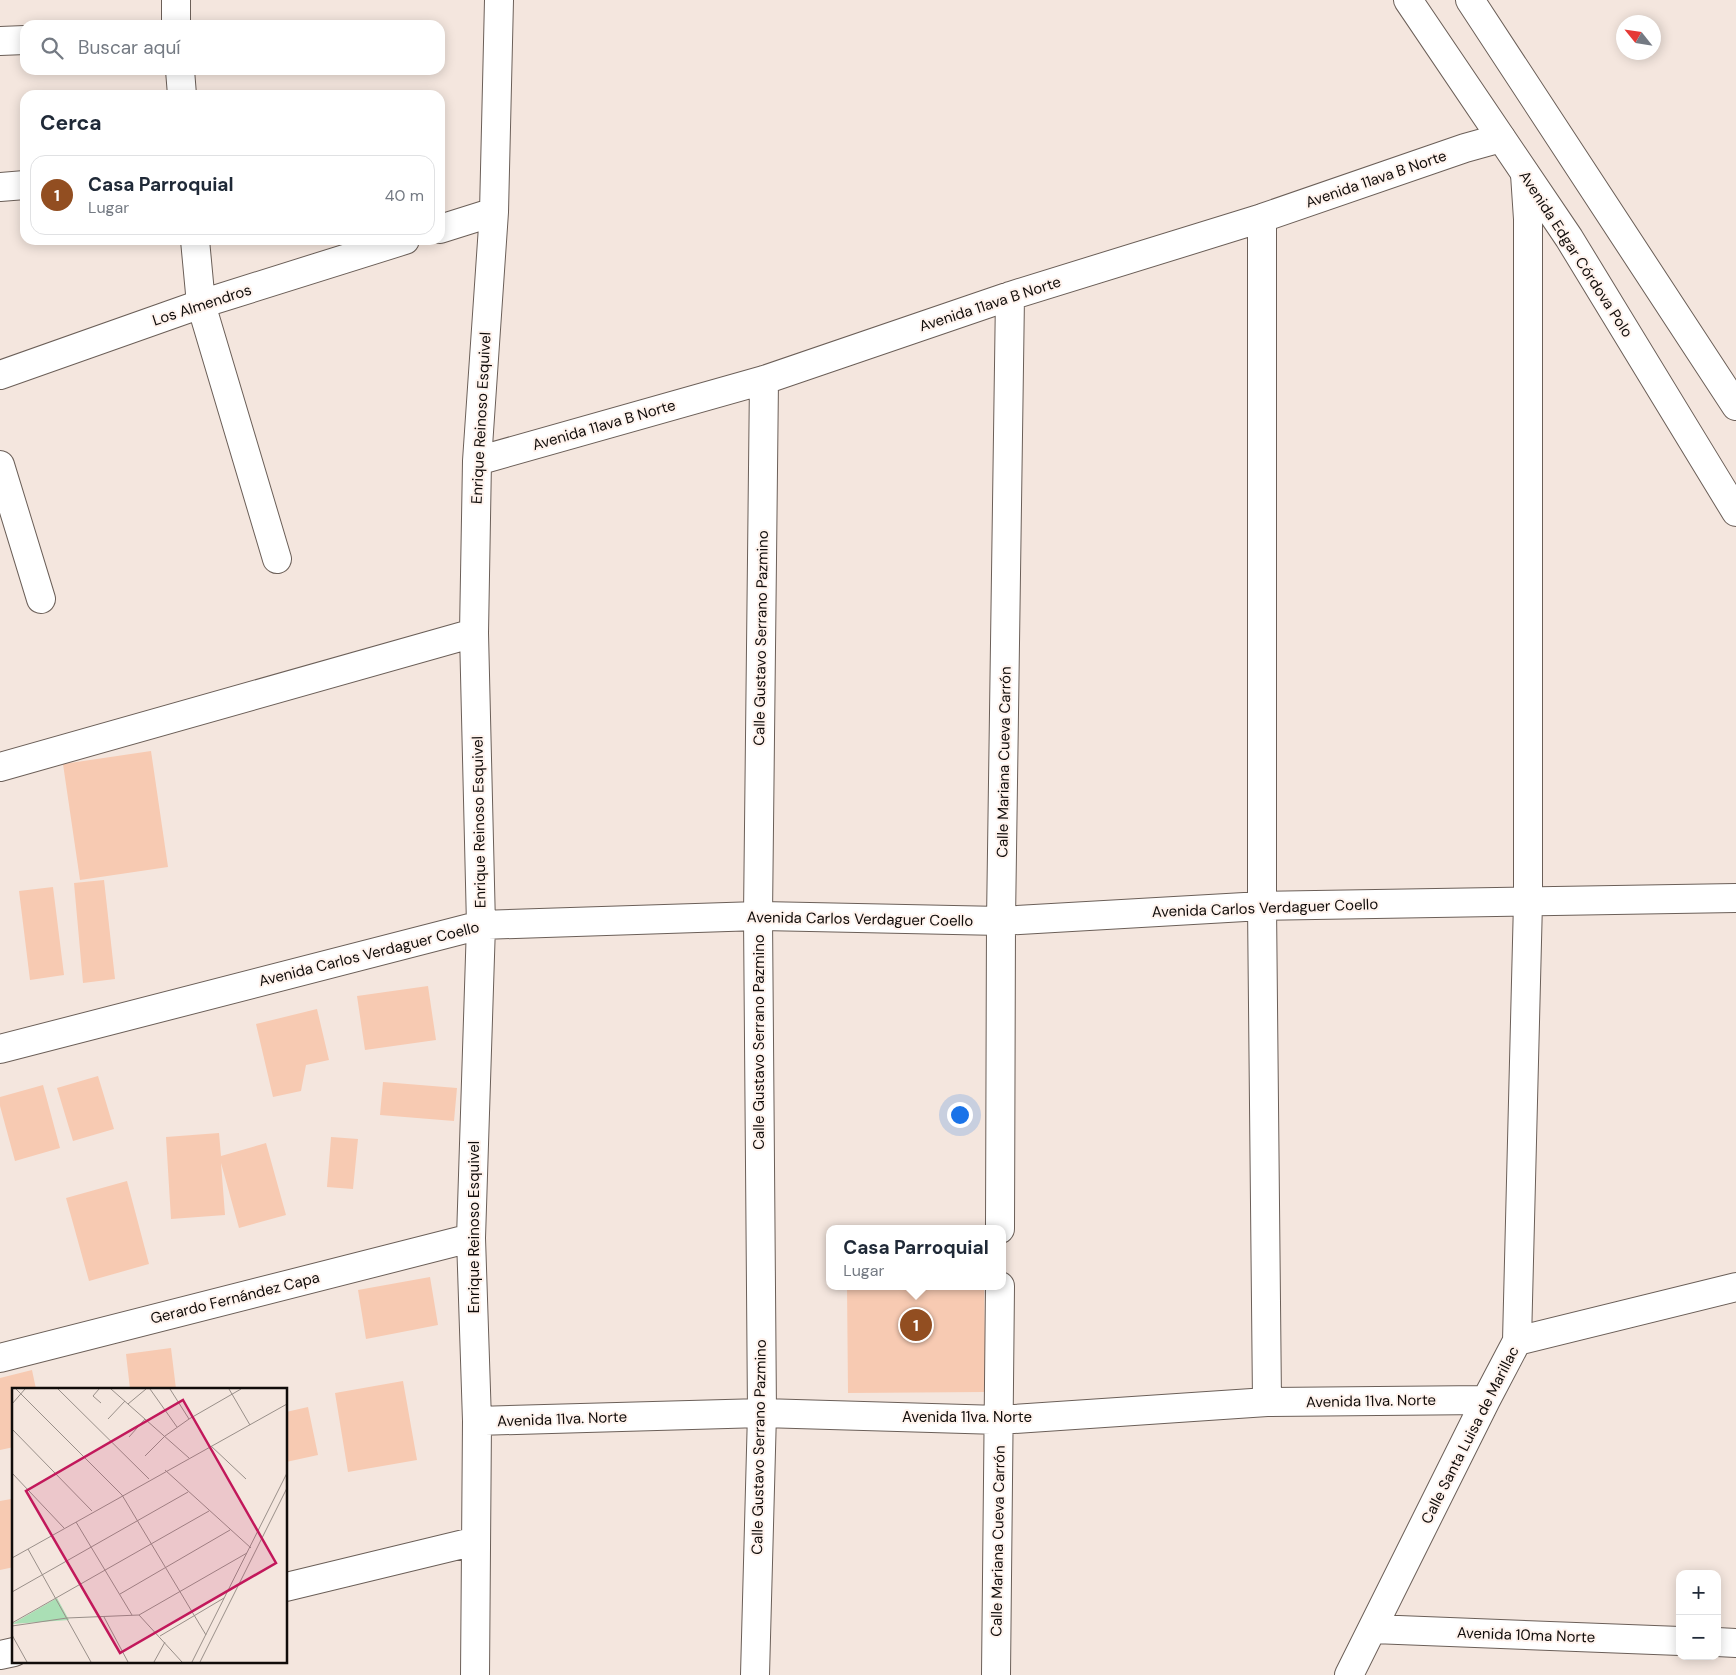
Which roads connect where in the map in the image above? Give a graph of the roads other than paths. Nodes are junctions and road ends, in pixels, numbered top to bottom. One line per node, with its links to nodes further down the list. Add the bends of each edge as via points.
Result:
1 (176, 0): 5 (street)
2 (499, 0): 14 (street, Enrique Reinoso Esquivel)
3 (1408, 0): 10 (street, Avenida Edgar Córdova Polo)
4 (1470, 0): 23 (street)
5 (176, 20)
6 (20, 40): 7 (street)
7 (0, 41)
8 (180, 75): 9 (street)
9 (182, 90)
10 (1501, 138): 11 (street, Avenida Edgar Córdova Polo); 15 (street, Avenida 11ava B Norte)
11 (1526, 174): 26 (street, Avenida Edgar Córdova Polo, via 1569,238); 32 (street)
12 (20, 185): 13 (street)
13 (0, 187)
14 (494, 212): 16 (street); 24 (street, Enrique Reinoso Esquivel)
15 (1262, 218): 19 (street, Avenida 11ava B Norte); 33 (street)
16 (445, 227)
17 (195, 245): 20 (street)
18 (389, 245): 20 (street, Los Almendros)
19 (1010, 296): 22 (street, Avenida 11ava B Norte); 35 (street, Calle Mariana Cueva Carrón)
20 (201, 304): 21 (street, Los Almendros); 27 (street)
21 (0, 375)
22 (764, 380): 24 (street, Avenida 11ava B Norte); 34 (street, Calle Gustavo Serrano Pazmino)
23 (1736, 406)
24 (477, 461): 29 (street, Enrique Reinoso Esquivel)
25 (0, 465): 28 (street)
26 (1736, 512)
27 (277, 559)
28 (41, 599)
29 (474, 633): 30 (street); 36 (street, Enrique Reinoso Esquivel)
30 (0, 767)
31 (1736, 898): 32 (street, Avenida Carlos Verdaguer Coello)
32 (1528, 902): 33 (street, Avenida Carlos Verdaguer Coello); 42 (street)
33 (1262, 906): 35 (street, Avenida Carlos Verdaguer Coello); 45 (street)
34 (758, 916): 35 (street, Avenida Carlos Verdaguer Coello); 36 (street, Avenida Carlos Verdaguer Coello); 46 (street, Calle Gustavo Serrano Pazmino)
35 (1001, 920): 38 (street, Calle Mariana Cueva Carrón)
36 (481, 925): 37 (street, Avenida Carlos Verdaguer Coello); 39 (street, Enrique Reinoso Esquivel)
37 (0, 1049)
38 (1000, 1225)
39 (471, 1238): 43 (street, Gerardo Fernández Capa); 48 (street, Enrique Reinoso Esquivel)
40 (1736, 1287): 42 (street, Calle Santa Luisa de Marillac)
41 (1000, 1290): 47 (street, Calle Mariana Cueva Carrón)
42 (1517, 1341): 44 (street, Calle Santa Luisa de Marillac)
43 (0, 1358)
44 (1486, 1400): 45 (street, Avenida 11va. Norte); 51 (street, Calle Santa Luisa de Marillac)
45 (1267, 1402): 47 (street, Avenida 11va. Norte)
46 (762, 1414): 47 (street, Avenida 11va. Norte); 48 (street, Avenida 11va. Norte); 56 (street, Calle Gustavo Serrano Pazmino)
47 (999, 1420): 57 (street, Calle Mariana Cueva Carrón)
48 (477, 1421): 49 (street, Enrique Reinoso Esquivel)
49 (476, 1541): 50 (street); 55 (street, Enrique Reinoso Esquivel)
50 (288, 1587)
51 (1373, 1629): 52 (street, Avenida 10ma Norte); 58 (street, Calle Santa Luisa de Marillac)
52 (1676, 1641)
53 (1721, 1642): 54 (street)
54 (1736, 1643)
55 (475, 1675)
56 (755, 1675)
57 (996, 1675)
58 (1349, 1675)

